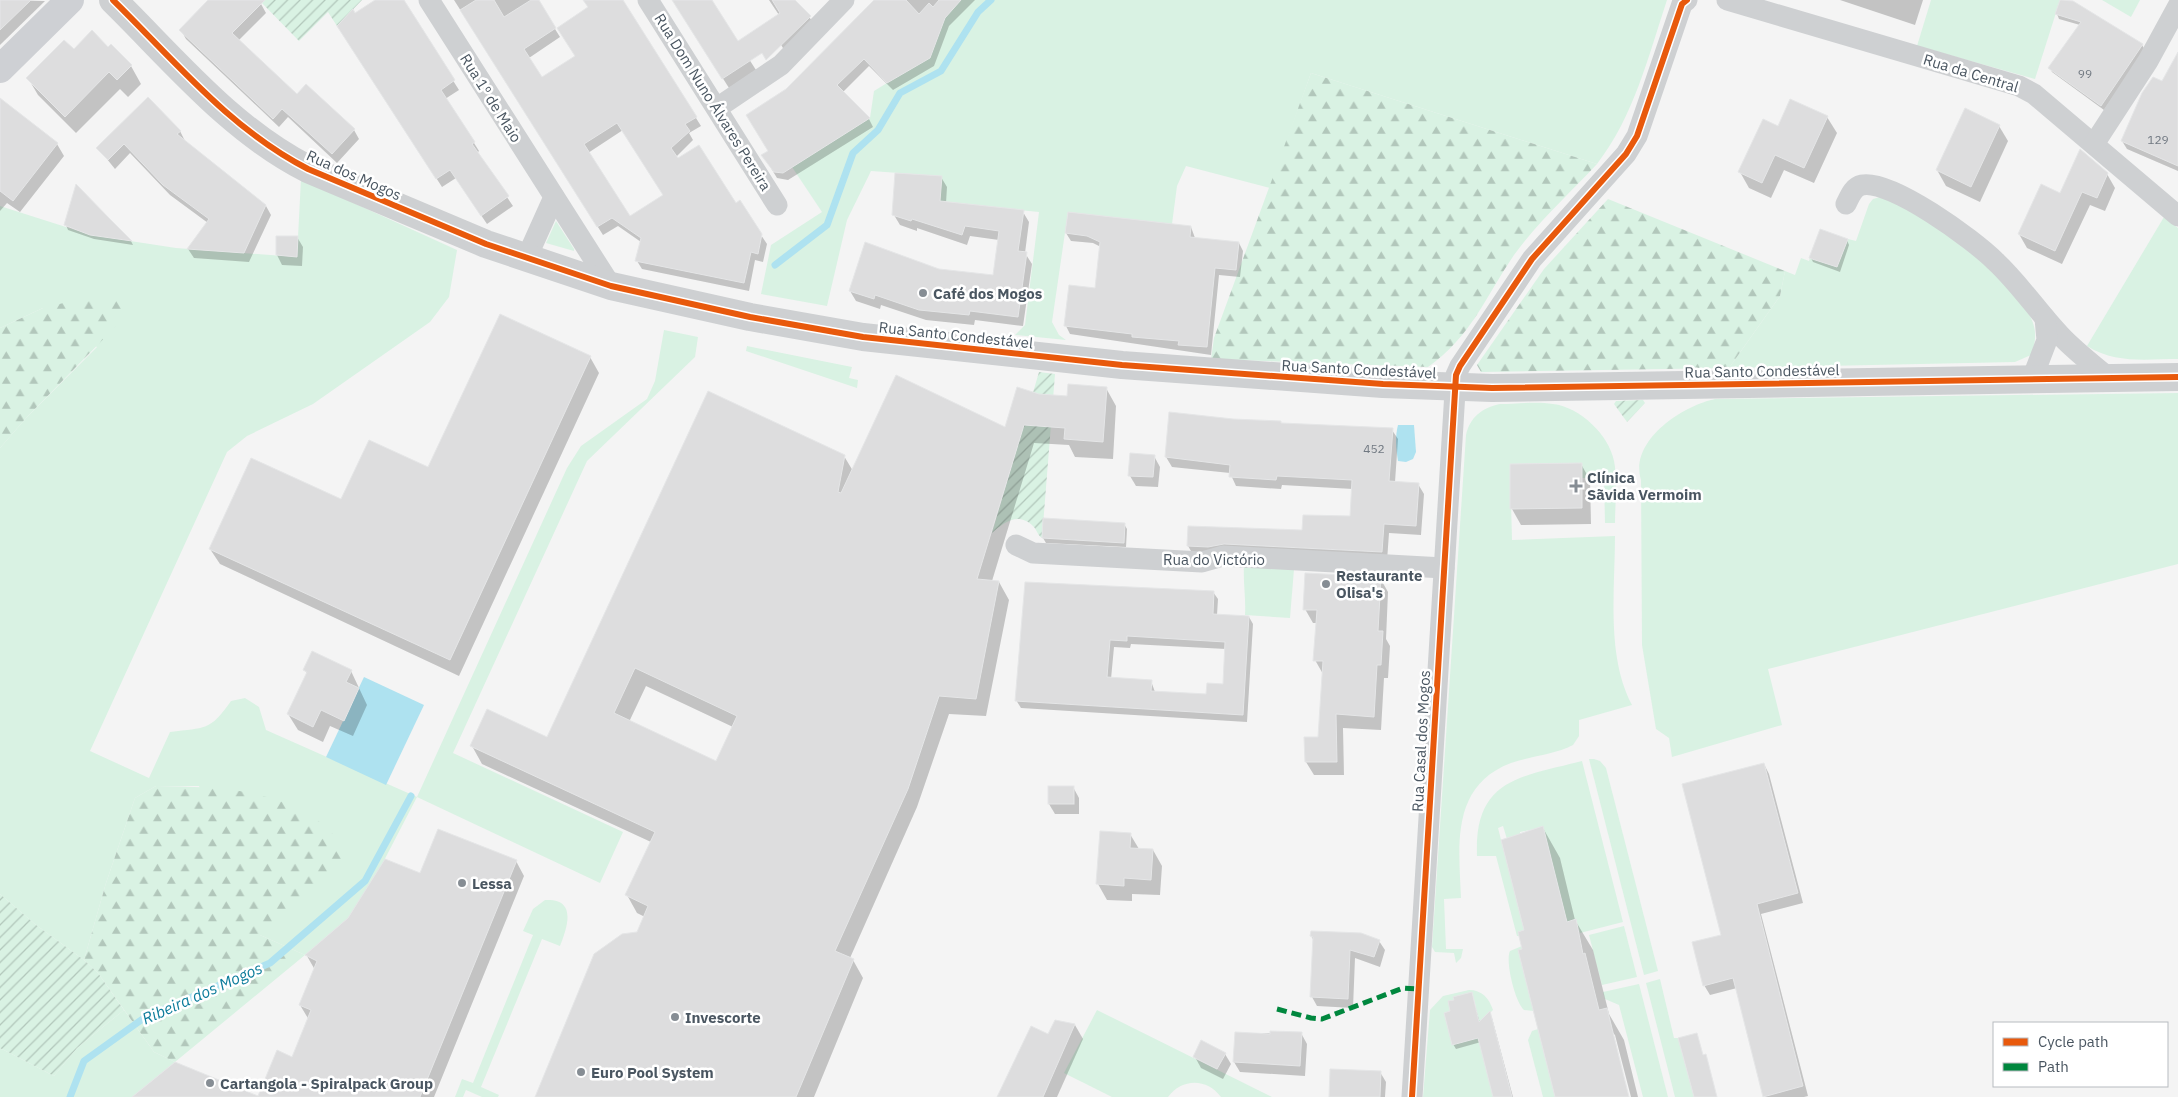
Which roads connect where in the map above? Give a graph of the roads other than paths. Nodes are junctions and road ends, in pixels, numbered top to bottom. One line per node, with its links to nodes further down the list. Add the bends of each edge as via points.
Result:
1 (70, 0): 9 (main road)
2 (113, 0): 16 (street, Rua dos Mogos, via 230,115 284,156 348,187)
3 (428, 0): 12 (street, Rua 1º de Maio)
4 (648, 0): 10 (street, Rua Dom Nuno Álvares Pereira)
5 (844, 0): 10 (street, via 782,65)
6 (1687, 0): 22 (street, Rua Casal dos Mogos, via 1682,4 1626,154 1532,259 1460,366)
7 (1727, 0): 11 (street, Rua da Central, via 2018,86 2034,94)
8 (2178, 6): 11 (street, via 2148,61)
9 (0, 70)
10 (717, 108): 14 (street, Rua Dom Nuno Álvares Pereira)
11 (2094, 144): 15 (street, Rua da Central)
12 (554, 197): 16 (street); 17 (street, Rua 1º de Maio)
13 (1846, 204): 18 (street, via 1854,190 1860,185 1870,184 1890,190 1930,212 1996,261)
14 (777, 205)
15 (2178, 216)
16 (527, 258): 17 (street, Rua dos Mogos)
17 (623, 288): 22 (street, Rua Santo Condestável, via 863,337 1122,365)
18 (2045, 318): 20 (street, via 2076,351); 21 (street, via 2047,340)
19 (2178, 377): 20 (street, Rua Santo Condestável)
20 (2109, 378): 21 (street, Rua Santo Condestável)
21 (2032, 379): 22 (street, Rua Santo Condestável)
22 (1455, 387): 24 (street, Rua Casal dos Mogos)
23 (1016, 544): 24 (street, Rua do Victório, via 1033,553 1202,562 1223,556)
24 (1444, 568): 25 (street, Rua Casal dos Mogos)
25 (1412, 1097)

